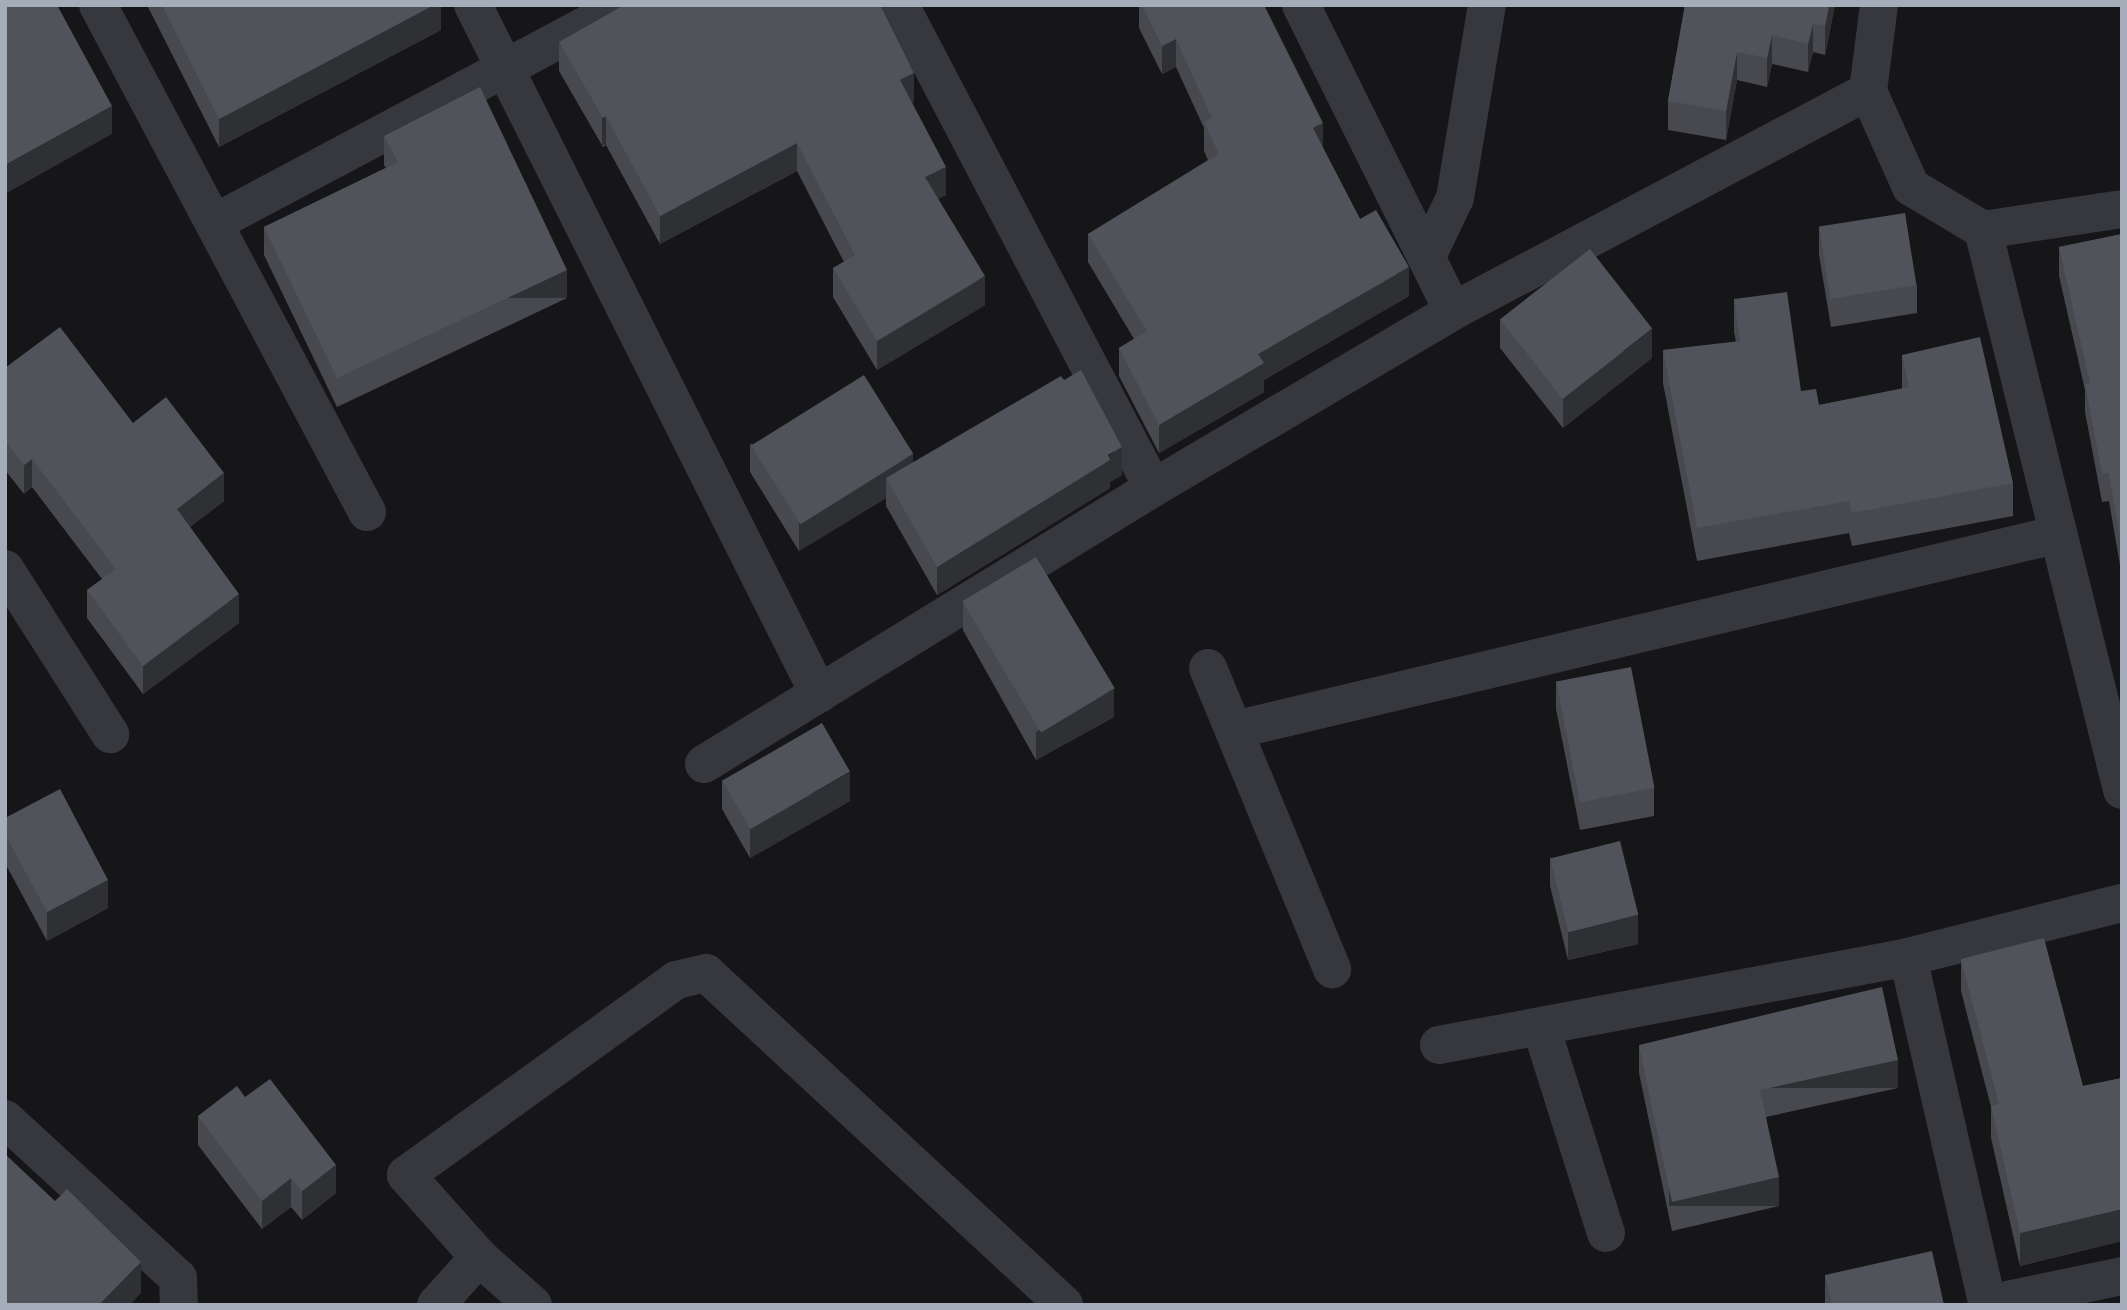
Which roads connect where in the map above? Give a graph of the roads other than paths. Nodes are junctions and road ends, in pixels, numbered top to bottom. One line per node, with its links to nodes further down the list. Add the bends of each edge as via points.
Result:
1 (98, 5): 11 (street)
2 (473, 5): 8 (street)
3 (624, 5): 8 (street)
4 (900, 5): 15 (street)
5 (1301, 5): 13 (street)
6 (1487, 5): 13 (street, via 1455,198)
7 (1879, 5): 9 (street)
8 (504, 71): 11 (street); 20 (street)
9 (1868, 91): 12 (street, via 1911,187); 14 (street)
10 (2122, 209): 12 (street)
11 (214, 223): 16 (street)
12 (1983, 230): 17 (street)
13 (1428, 254): 14 (street)
14 (1453, 311): 15 (street)
15 (1153, 488): 20 (street)
16 (367, 512)
17 (2056, 535): 21 (street); 24 (street)
18 (5, 569): 22 (street)
19 (1208, 668): 21 (street)
20 (819, 694): 23 (street)
21 (1234, 730): 27 (street)
22 (110, 734)
23 (704, 764)
24 (2122, 790)
25 (2122, 903): 26 (street)
26 (1908, 957): 28 (street); 34 (street)
27 (1332, 969)
28 (1541, 1027): 29 (street); 31 (street)
29 (1439, 1045)
30 (5, 1119): 35 (street, via 178,1278)
31 (1606, 1233)
32 (479, 1257): 36 (street); 37 (street); 38 (street, via 407,1175 676,980 706,973)
33 (2122, 1276): 34 (street)
34 (1988, 1304)
35 (179, 1305)
36 (436, 1305)
37 (533, 1305)
38 (1064, 1305)

